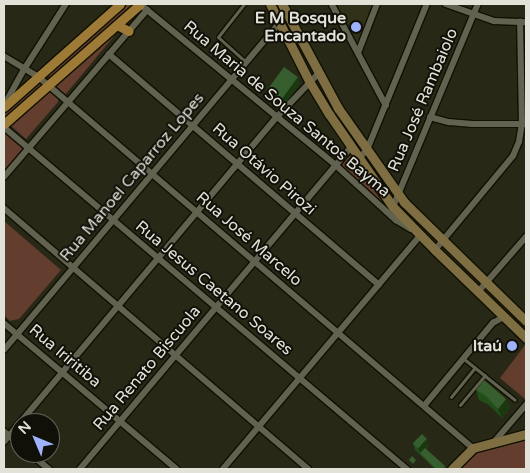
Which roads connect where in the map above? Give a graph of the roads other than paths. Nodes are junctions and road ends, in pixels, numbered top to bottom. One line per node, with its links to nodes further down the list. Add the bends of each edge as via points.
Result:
1 (66, 4): 21 (street)
2 (120, 4): 23 (main road)
3 (244, 4): 20 (lane, via 218,37)
4 (270, 4): 13 (main road)
5 (282, 4): 22 (main road)
6 (332, 4): 17 (street)
7 (377, 4): 17 (street)
8 (428, 4): 28 (street)
9 (446, 4): 12 (street)
10 (478, 4): 12 (street, Rua José Rambaiolo)
11 (142, 5): 15 (main road); 16 (street); 24 (street, Rua Maria de Souza Santos Bayma)
12 (474, 15): 14 (street, via 494,21); 30 (street, Rua José Rambaiolo)
13 (280, 22): 20 (street, Rua Manoel Caparroz Lopes); 25 (main road)
14 (523, 22): 32 (street)
15 (117, 25): 16 (main road); 26 (main road)
16 (129, 31): 18 (street)
17 (358, 53): 28 (street)
18 (109, 54): 27 (street); 34 (street, Rua Otávio Pirozi)
19 (4, 56): 21 (street, Rua José Marcelo)
20 (246, 62): 24 (street, Rua Manoel Caparroz Lopes)
21 (25, 68): 23 (street, Rua José Marcelo); 29 (street)
22 (318, 74): 25 (street); 37 (main road)
23 (39, 77): 26 (street, Rua José Marcelo); 29 (main road)
24 (232, 79): 31 (street, Rua Maria de Souza Santos Bayma); 34 (street, Rua Manoel Caparroz Lopes)
25 (310, 81): 31 (street); 35 (main road)
26 (49, 86): 27 (street, Rua José Marcelo); 33 (main road)
27 (68, 102): 36 (street); 41 (street, Rua José Marcelo)
28 (386, 105): 37 (street)
29 (4, 107)
30 (430, 116): 32 (street, via 472,124); 43 (street, Rua José Rambaiolo)
31 (277, 117): 39 (street); 40 (street, Rua Maria de Souza Santos Bayma)
32 (524, 124): 51 (street, via 513,156)
33 (4, 126): 36 (street, Rua Jesus Caetano Soares)
34 (192, 126): 39 (street, Rua Otávio Pirozi); 41 (street, Rua Manoel Caparroz Lopes)
35 (351, 147): 38 (main road); 40 (street, Rua Renato Biscuola)
36 (29, 148): 42 (street); 48 (street, Rua Jesus Caetano Soares)
37 (367, 150): 38 (street); 43 (main road)
38 (359, 158): 44 (main road)
39 (237, 164): 46 (street); 47 (street, Rua Otávio Pirozi)
40 (337, 166): 47 (street, Rua Renato Biscuola); 49 (street, Rua Maria de Souza Santos Bayma, via 396,220)
41 (152, 174): 46 (street, Rua José Marcelo); 48 (street, Rua Manoel Caparroz Lopes)
42 (4, 177)
43 (399, 195): 44 (street, Rua José Rambaiolo); 51 (main road)
44 (394, 207): 49 (main road)
45 (4, 208): 55 (street)
46 (197, 212): 53 (street); 54 (street, Rua José Marcelo)
47 (296, 214): 54 (street, Rua Renato Biscuola); 57 (street, Rua Otávio Pirozi)
48 (113, 220): 53 (street, Rua Jesus Caetano Soares); 55 (street, Rua Manoel Caparroz Lopes)
49 (419, 234): 52 (main road); 57 (street)
50 (526, 237): 56 (street)
51 (442, 242): 52 (street); 56 (main road)
52 (435, 250): 58 (main road)
53 (158, 258): 59 (street); 60 (street, Rua Jesus Caetano Soares)
54 (255, 262): 60 (street, Rua Renato Biscuola); 64 (street, Rua José Marcelo)
55 (74, 268): 59 (street); 65 (street, Rua Manoel Caparroz Lopes)
56 (486, 283): 58 (street); 62 (main road)
57 (378, 285): 64 (street)
58 (478, 292): 61 (main road)
59 (118, 306): 68 (street); 71 (street)
60 (216, 308): 68 (street, Rua Renato Biscuola); 73 (street, Rua Jesus Caetano Soares)
61 (504, 317): 66 (main road); 69 (street, via 493,323)
62 (526, 321)
63 (4, 323): 65 (street, Rua Iriritiba)
64 (338, 333): 73 (street); 77 (street, Rua José Marcelo)
65 (18, 334): 67 (street, Rua Manoel Caparroz Lopes); 71 (street, Rua Iriritiba)
66 (526, 338)
67 (4, 350)
68 (176, 356): 79 (street, Rua Renato Biscuola); 80 (street)
69 (463, 358): 70 (lane); 77 (street)
70 (475, 368): 72 (lane); 74 (lane)
71 (62, 372): 79 (street, Rua Iriritiba); 83 (street)
72 (485, 376): 75 (lane); 78 (lane)
73 (300, 379): 80 (street); 91 (street, Rua Jesus Caetano Soares)
74 (451, 397)
75 (515, 400)
76 (526, 405): 84 (street)
77 (424, 406): 86 (street, Rua José Marcelo)
78 (460, 406)
79 (120, 421): 87 (street, Rua Renato Biscuola); 88 (street, Rua Iriritiba)
80 (259, 427): 89 (street); 90 (street)
81 (4, 431): 83 (street)
82 (526, 434): 84 (main road)
83 (9, 436): 85 (street)
84 (495, 441): 86 (main road)
85 (4, 442)
86 (473, 448): 92 (main road)
87 (80, 469)
88 (177, 469)
89 (224, 469)
90 (308, 469)
91 (407, 469)
92 (452, 469)

